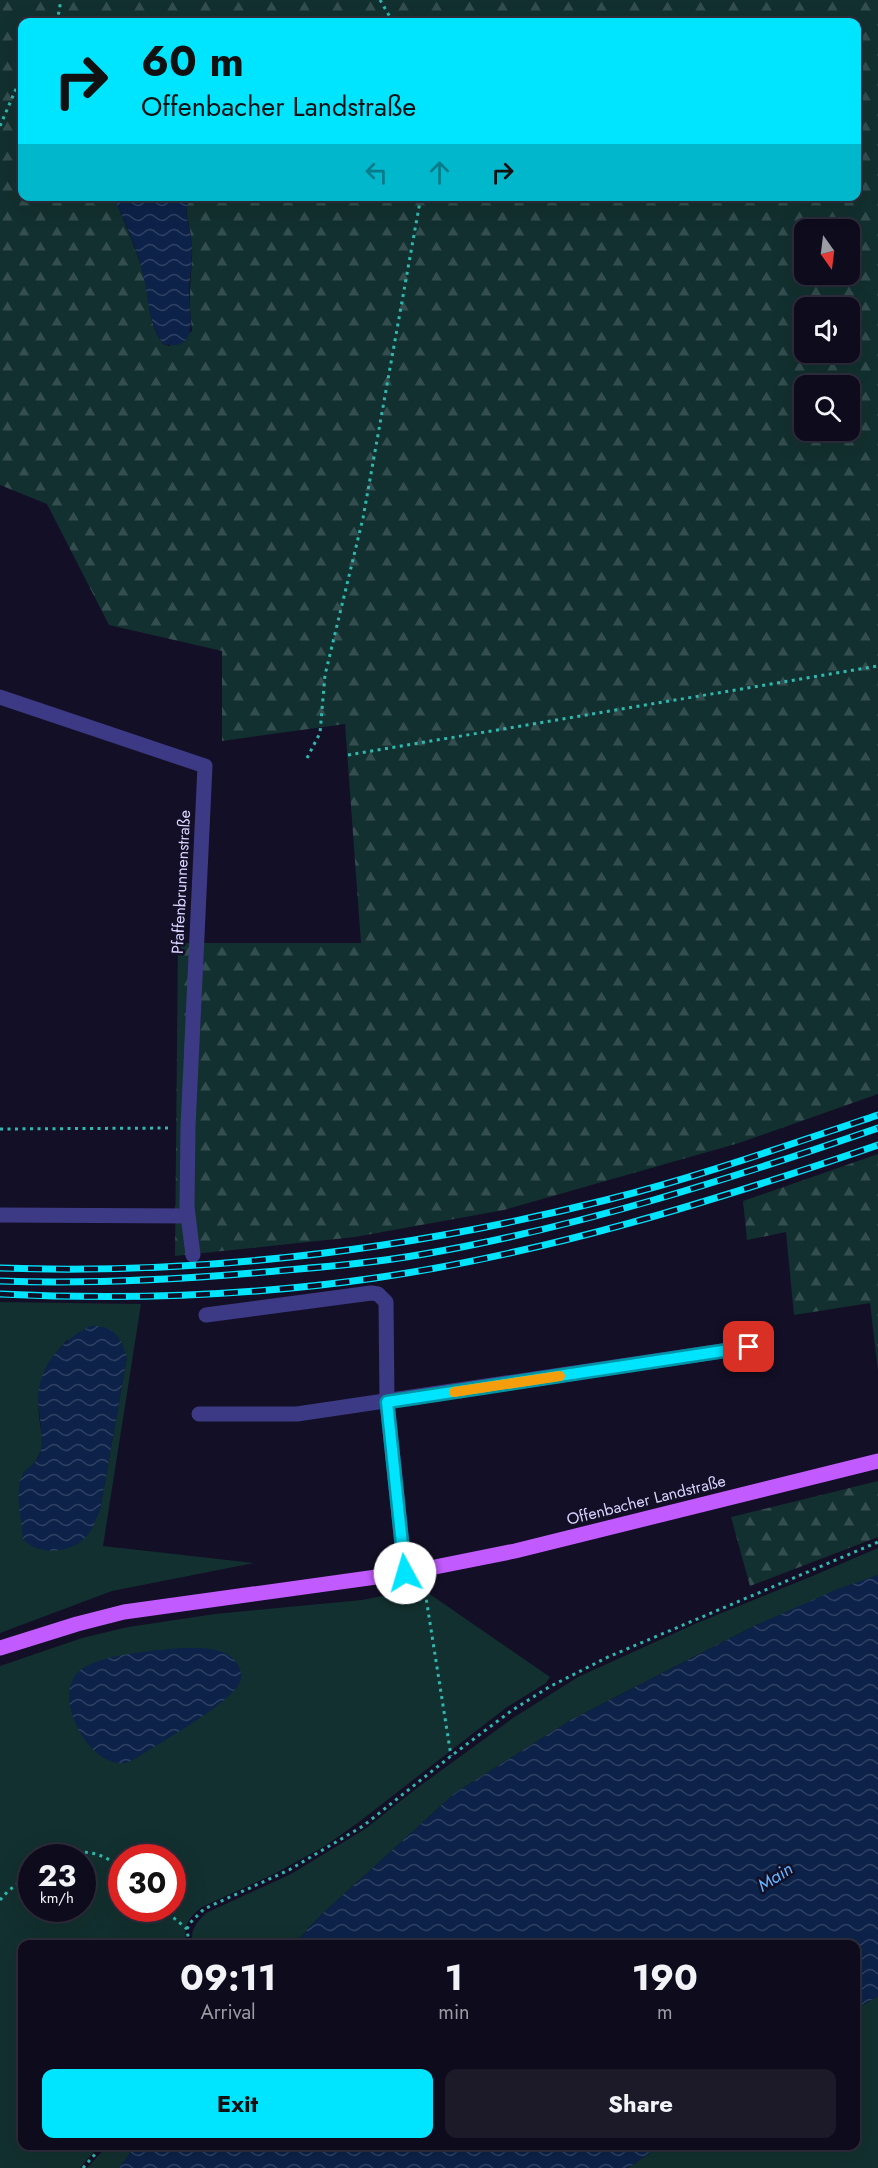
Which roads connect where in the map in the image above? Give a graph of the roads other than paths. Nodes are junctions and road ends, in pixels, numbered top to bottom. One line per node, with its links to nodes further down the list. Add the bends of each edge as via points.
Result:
1 (0, 697): 3 (street, Pfaffenbrunnenstraße, via 206,766 188,1128)
2 (0, 1215): 3 (street)
3 (188, 1216): 4 (street, Pfaffenbrunnenstraße)
4 (193, 1255)
5 (206, 1315): 7 (street, via 378,1294 387,1306)
6 (749, 1347): 7 (street)
7 (387, 1402): 8 (street, via 297,1414); 10 (street)
8 (199, 1414)
9 (878, 1461): 10 (main road, Offenbacher Landstraße, via 515,1551)
10 (405, 1573): 11 (main road, Offenbacher Landstraße, via 124,1612)
11 (0, 1648)

